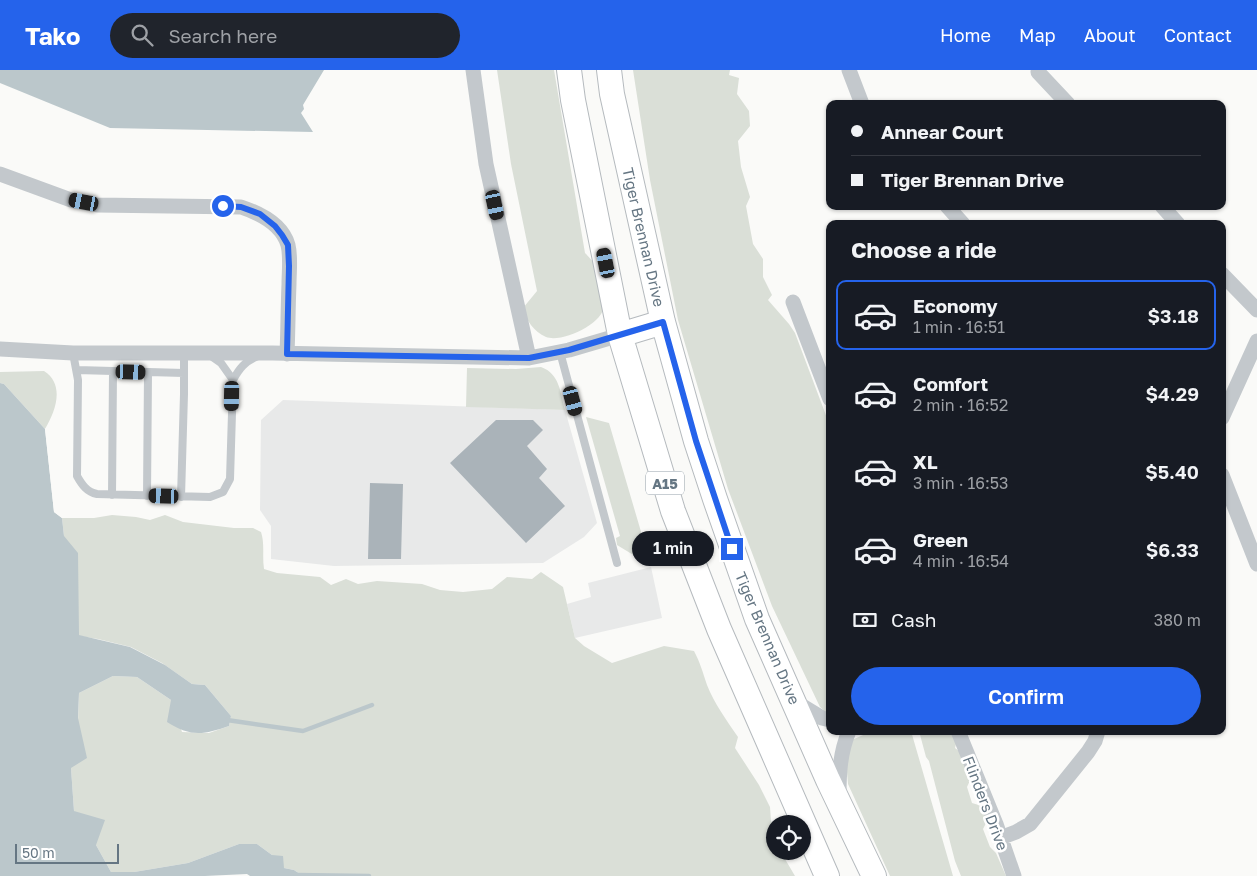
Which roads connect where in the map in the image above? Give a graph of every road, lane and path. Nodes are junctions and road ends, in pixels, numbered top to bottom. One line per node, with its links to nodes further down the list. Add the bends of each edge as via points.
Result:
1 (473, 70): 25 (street, via 486,164)
2 (569, 70): 17 (main road, A15)
3 (609, 70): 16 (main road, Tiger Brennan Drive / A15)
4 (849, 70): 6 (street)
5 (1038, 72): 7 (street)
6 (860, 100)
7 (1064, 100)
8 (0, 174): 24 (street, via 71,200 97,205 241,207 260,214 279,230 288,245 289,266)
9 (951, 210): 11 (street)
10 (1166, 210): 12 (street)
11 (959, 220)
12 (1174, 220)
13 (1226, 278): 15 (street)
14 (792, 302): 31 (street)
15 (1257, 310)
16 (663, 322): 17 (main road); 39 (main road, Tiger Brennan Drive / A15, via 696,441 731,546 757,619)
17 (620, 335): 20 (street); 46 (main road, A15, via 673,511 696,573)
18 (1257, 341): 32 (street)
19 (0, 349): 21 (street)
20 (560, 352): 25 (street); 38 (lane)
21 (73, 353): 23 (street); 26 (lane)
22 (204, 353): 23 (street); 24 (street); 30 (lane, via 221,363)
23 (184, 354): 29 (lane)
24 (280, 354): 25 (street); 30 (lane, via 247,361)
25 (529, 358)
26 (77, 370): 27 (lane); 34 (lane, via 77,476 90,493)
27 (113, 372): 28 (lane); 34 (lane)
28 (148, 373): 29 (lane); 35 (lane)
29 (184, 373): 36 (lane)
30 (233, 380): 36 (lane, via 228,486 223,492 210,497)
31 (826, 389)
32 (1226, 409)
33 (1226, 485): 37 (street)
34 (112, 495): 35 (lane)
35 (147, 496): 36 (lane)
36 (181, 496)
37 (1256, 561)
38 (617, 563)
39 (794, 701): 40 (street); 44 (main road, Tiger Brennan Drive / A15)
40 (826, 719)
41 (847, 735): 44 (street, via 839,765)
42 (960, 735): 45 (street, Flinders Drive)
43 (1097, 735): 45 (street, via 1088,752 1030,824)
44 (839, 803): 47 (main road, Tiger Brennan Drive / A15)
45 (1000, 838): 48 (street, Flinders Drive)
46 (827, 876)
47 (874, 876)
48 (1014, 876)

